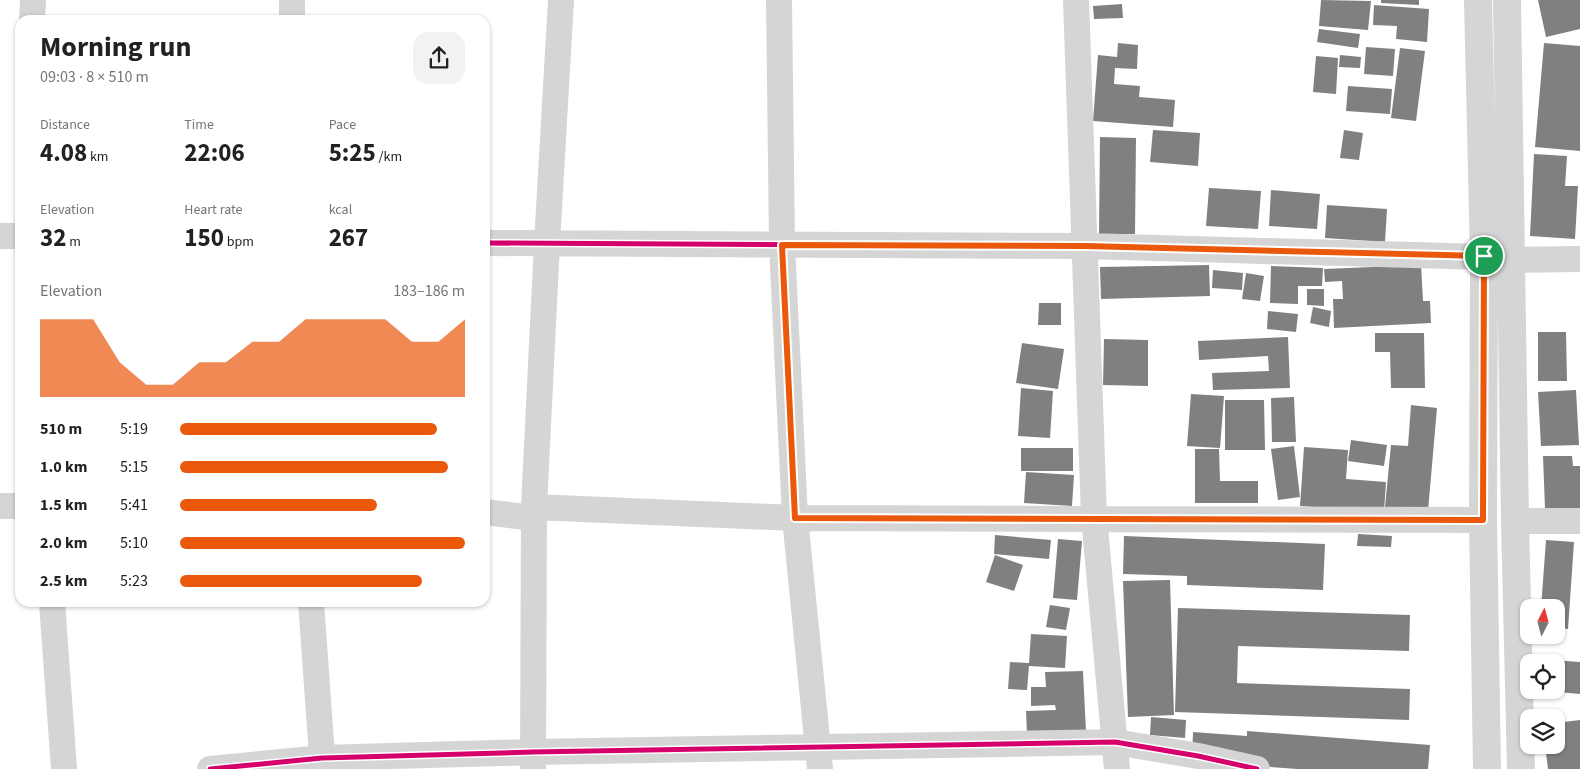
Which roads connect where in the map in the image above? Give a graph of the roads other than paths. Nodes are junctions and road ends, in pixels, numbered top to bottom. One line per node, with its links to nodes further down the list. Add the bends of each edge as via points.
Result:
1 (33, 0): 8 (street)
2 (292, 0): 9 (street)
3 (562, 0): 13 (street)
4 (778, 0): 14 (street)
5 (1076, 0): 15 (street)
6 (1478, 0): 16 (street)
7 (1507, 0): 18 (street)
8 (32, 15)
9 (292, 15)
10 (0, 236): 11 (street)
11 (15, 236)
12 (490, 243): 13 (street)
13 (547, 243): 14 (street); 22 (street)
14 (782, 245): 15 (street); 23 (street)
15 (1085, 246): 16 (street); 24 (street)
16 (1484, 256): 25 (street)
17 (1580, 259): 18 (street)
18 (1510, 260): 26 (street)
19 (0, 506): 20 (street)
20 (15, 506)
21 (490, 512): 22 (street)
22 (534, 512): 23 (street); 32 (street)
23 (795, 518): 24 (street); 31 (street)
24 (1094, 518): 25 (street); 30 (street)
25 (1483, 520): 38 (street)
26 (1515, 521): 27 (street); 39 (street)
27 (1580, 521)
28 (52, 607): 34 (street)
29 (311, 607): 33 (street)
30 (1115, 742): 31 (street); 36 (street); 37 (street)
31 (819, 758): 32 (street)
32 (532, 761): 33 (street)
33 (322, 764): 35 (street)
34 (64, 769)
35 (210, 769)
36 (1117, 769)
37 (1257, 769)
38 (1487, 769)
39 (1521, 769)

